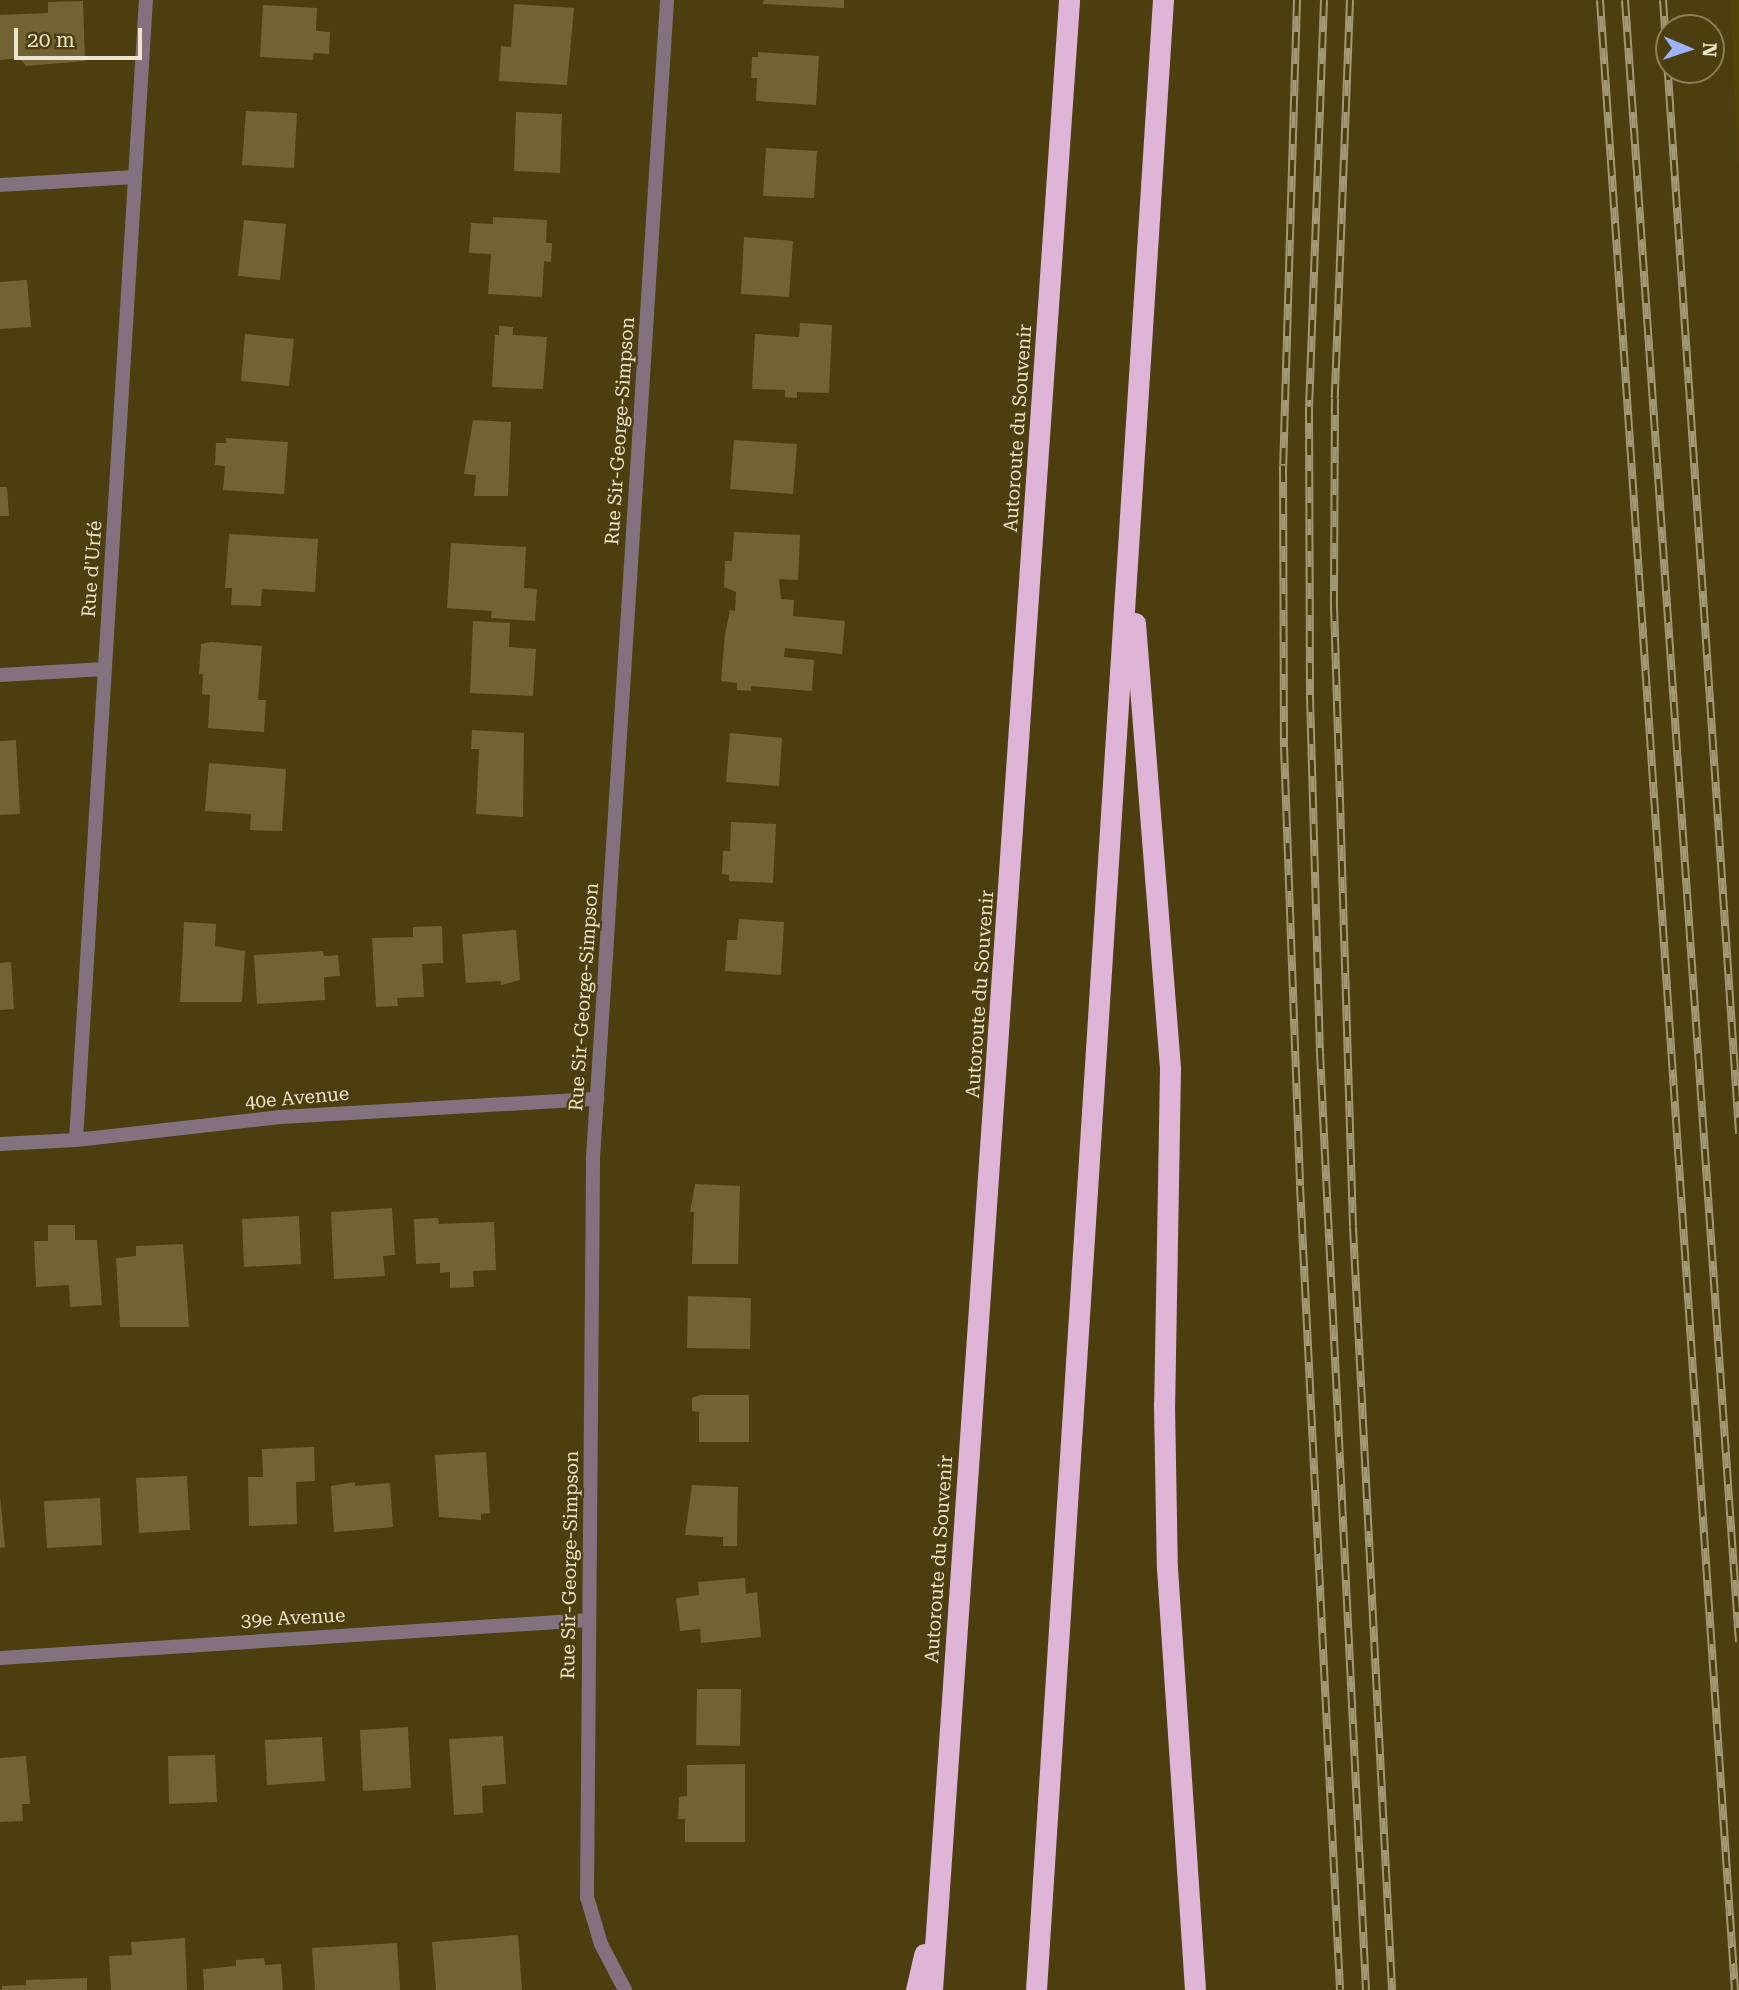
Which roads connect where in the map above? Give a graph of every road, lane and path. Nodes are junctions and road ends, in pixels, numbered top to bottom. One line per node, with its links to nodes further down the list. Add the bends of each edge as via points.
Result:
1 (146, 0): 5 (street, Rue d'Urfé)
2 (667, 0): 10 (street, Rue Sir-George-Simpson)
3 (1069, 0): 15 (highway, Autoroute du Souvenir)
4 (1163, 0): 7 (highway)
5 (135, 177): 6 (street); 8 (street, Rue d'Urfé)
6 (0, 185)
7 (1129, 547): 19 (highway); 20 (highway, via 1170,1069 1164,1404 1167,1555)
8 (105, 670): 9 (street); 11 (street, Rue d'Urfé)
9 (0, 675)
10 (597, 1098): 11 (street, 40e Avenue, via 281,1117); 13 (street, Rue Sir-George-Simpson)
11 (76, 1140): 12 (street, 40e Avenue)
12 (0, 1144)
13 (588, 1620): 14 (street, 39e Avenue); 16 (street, Rue Sir-George-Simpson, via 587,1898 601,1944)
14 (0, 1658)
15 (938, 1891): 17 (highway); 18 (highway, Autoroute du Souvenir)
16 (625, 1990)
17 (916, 1990)
18 (932, 1990)
19 (1038, 1990)
20 (1195, 1990)

